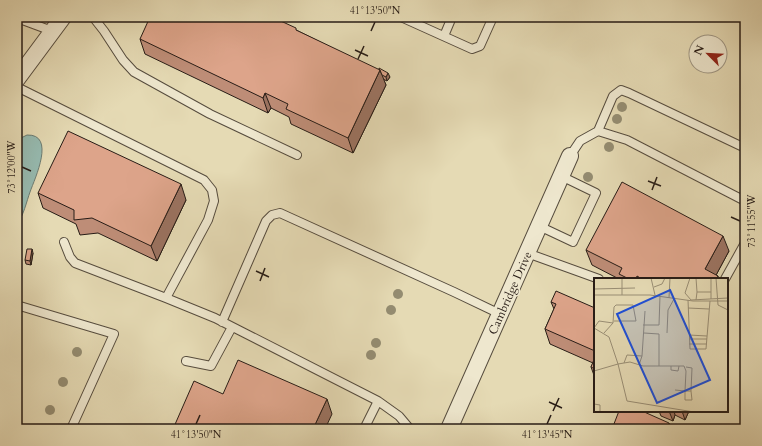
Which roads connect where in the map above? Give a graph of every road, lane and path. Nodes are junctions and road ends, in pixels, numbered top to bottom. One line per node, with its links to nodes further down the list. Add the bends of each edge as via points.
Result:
1 (63, 17): 7 (street)
2 (93, 17): 13 (lane, via 134,72 210,114)
3 (452, 17): 8 (lane)
4 (493, 17): 8 (lane, via 480,46 472,48)
5 (17, 18): 7 (lane)
6 (405, 18): 8 (lane)
7 (52, 31): 9 (street)
8 (444, 36)
9 (17, 79)
10 (17, 88): 23 (lane, via 204,180 212,190 214,201 208,220)
11 (598, 130): 12 (lane, via 613,96 621,90); 14 (lane, via 580,142); 16 (lane, via 627,140)
12 (745, 148)
13 (298, 155)
14 (570, 156): 15 (street, Cambridge Drive)
15 (561, 176): 17 (street, Cambridge Drive); 17 (lane, via 596,193 573,242)
16 (745, 201)
17 (539, 226): 20 (street, Cambridge Drive)
18 (64, 242): 23 (lane, via 75,263)
19 (745, 243): 22 (lane)
20 (527, 253): 21 (lane); 25 (street, Cambridge Drive)
21 (596, 278)
22 (726, 278)
23 (166, 298): 26 (lane)
24 (17, 306): 30 (lane, via 114,334)
25 (500, 314): 26 (lane, via 280,213 272,215 266,221); 33 (street, Cambridge Drive)
26 (222, 322): 27 (lane)
27 (232, 327): 28 (lane, via 211,366); 29 (lane)
28 (186, 361)
29 (378, 401): 31 (lane); 32 (lane)
30 (71, 429)
31 (364, 429)
32 (410, 429)
33 (449, 429)

